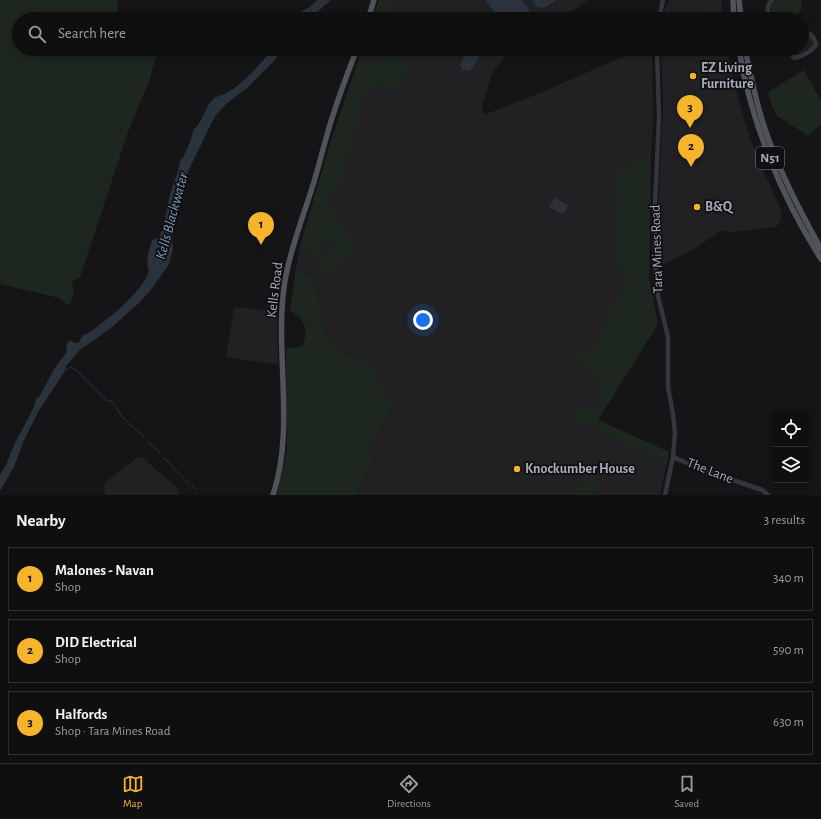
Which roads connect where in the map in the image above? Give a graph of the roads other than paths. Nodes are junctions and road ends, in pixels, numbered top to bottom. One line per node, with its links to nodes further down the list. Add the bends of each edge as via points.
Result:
1 (374, 0): 6 (main road)
2 (663, 0): 7 (street)
3 (733, 0): 8 (main road)
4 (740, 0): 9 (main road)
5 (772, 0): 10 (street)
6 (370, 12)
7 (660, 12)
8 (734, 12)
9 (741, 12)
10 (768, 12)
11 (809, 33): 12 (street, via 816,44)
12 (809, 52)
13 (355, 56): 22 (main road, Kells Road, via 326,136 284,286 282,452)
14 (657, 56): 21 (street, Tara Mines Road, via 659,118 654,204 655,258 658,296 668,337 668,387 675,428)
15 (739, 56): 20 (main road, N51, via 750,100 771,161 786,196)
16 (746, 56): 19 (main road, N51, via 765,130 783,175)
17 (793, 56): 18 (street)
18 (801, 56)
19 (821, 248)
20 (821, 259)
21 (673, 457): 23 (street, Tara Mines Road); 24 (street, The Lane, via 762,490)
22 (273, 495)
23 (665, 495)
24 (768, 495)

